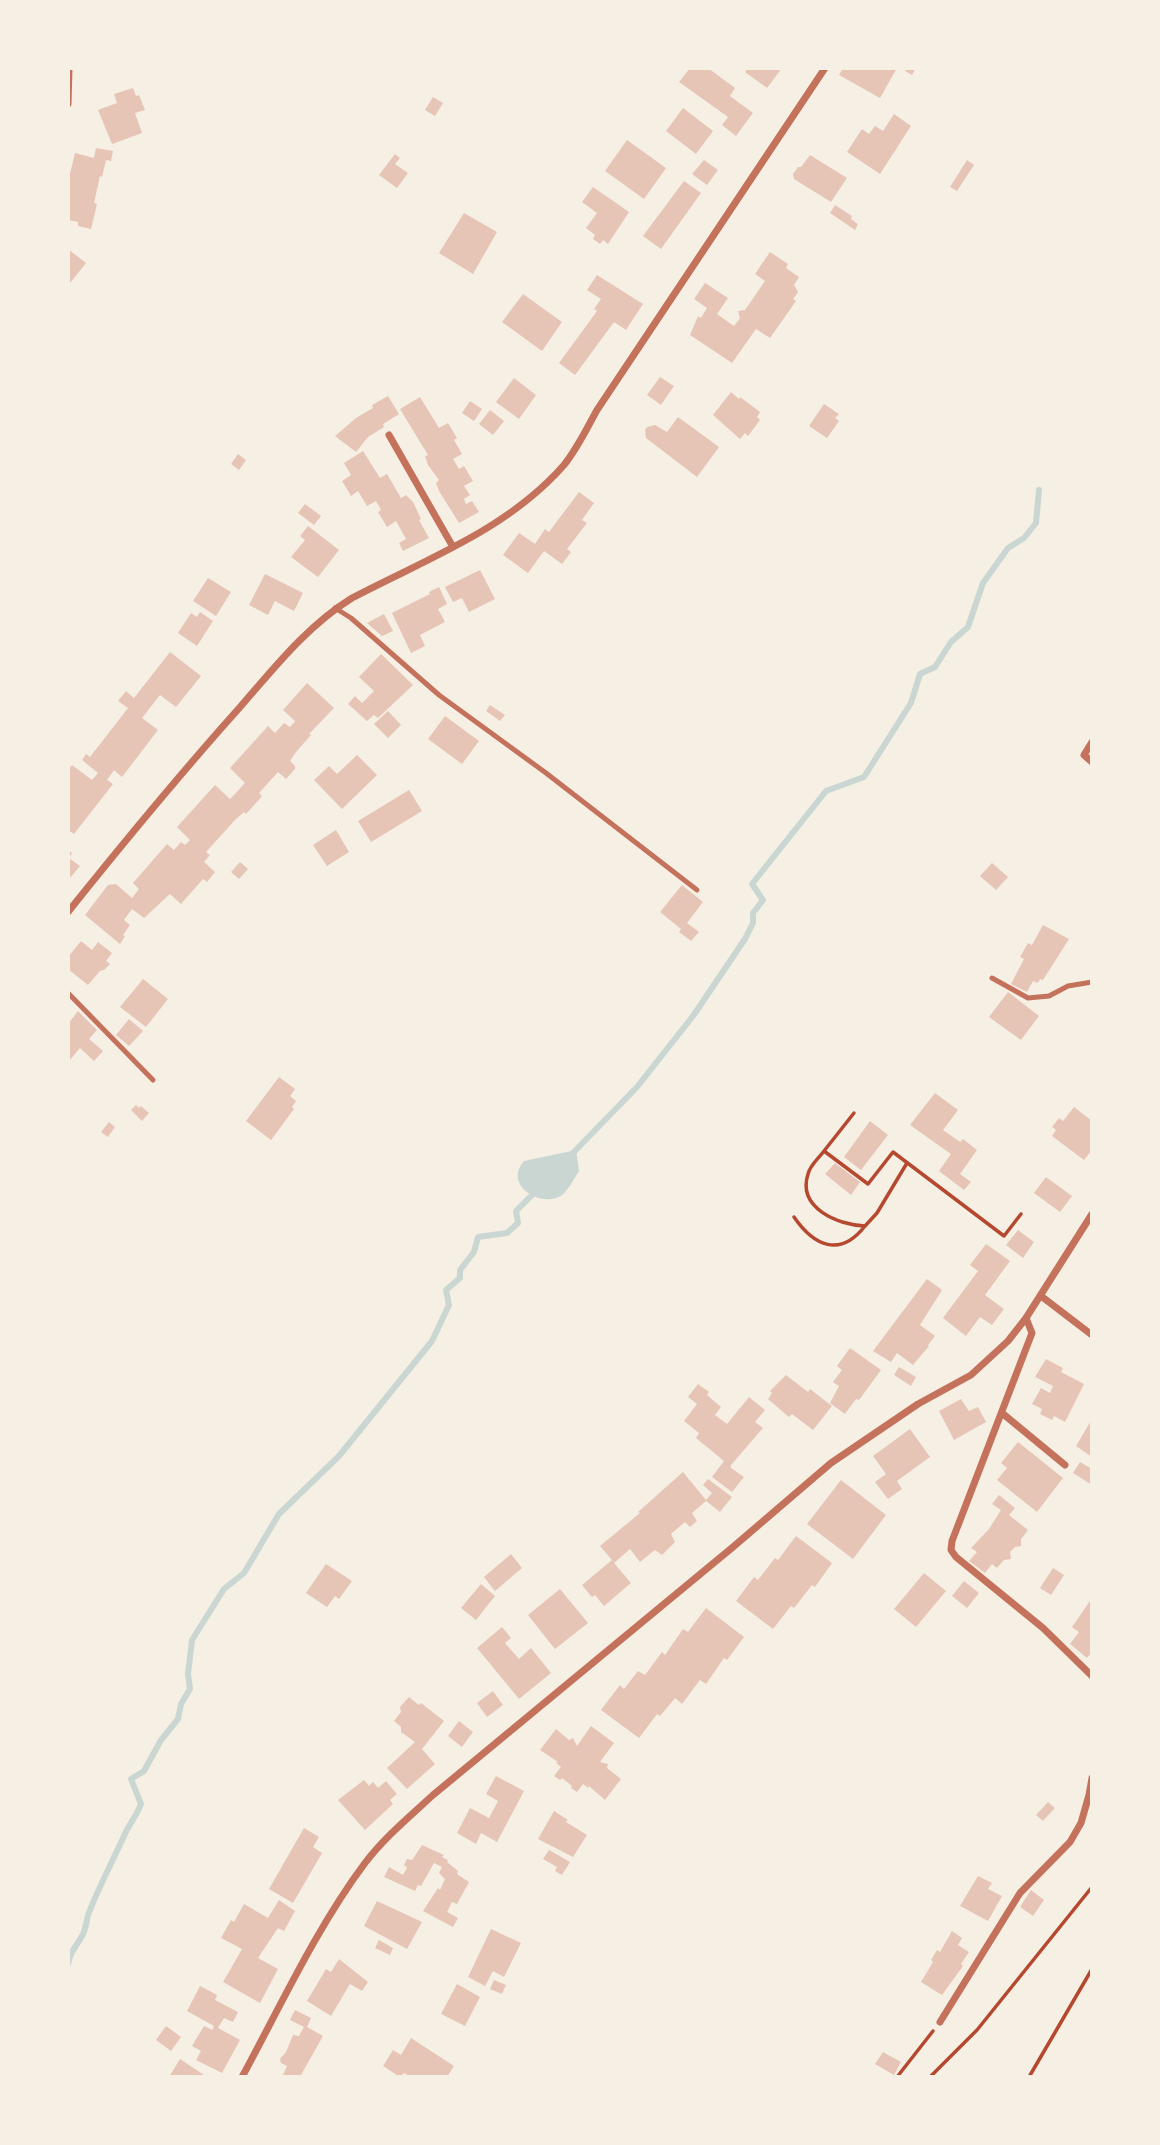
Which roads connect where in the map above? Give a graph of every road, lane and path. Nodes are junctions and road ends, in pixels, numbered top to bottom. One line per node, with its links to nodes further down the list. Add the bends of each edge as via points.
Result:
1 (69, 68): 3 (street)
2 (825, 68): 5 (street, via 566,463 527,502)
3 (68, 104)
4 (388, 435): 5 (street)
5 (453, 547): 6 (street)
6 (335, 608): 9 (lane, via 439,695); 10 (street, via 303,636 161,796)
7 (1092, 742): 8 (street, via 1084,755)
8 (1092, 762)
9 (697, 890)
10 (68, 912)
11 (992, 978): 12 (lane, via 1028,998)
12 (1092, 982)
13 (68, 993): 14 (lane)
14 (153, 1080)
15 (854, 1113): 16 (path)
16 (824, 1151): 17 (path, via 868,1184 893,1152); 21 (path, via 808,1171 806,1183 815,1207 832,1219)
17 (907, 1163): 18 (path, via 1004,1236); 21 (path)
18 (1021, 1214)
19 (1092, 1214): 22 (street)
20 (794, 1217): 21 (path, via 809,1235 831,1245 845,1244)
21 (865, 1226)
22 (1041, 1296): 23 (street); 24 (street)
23 (1026, 1318): 25 (street, via 1032,1332); 32 (street, via 971,1376 918,1404 831,1463 388,1836 347,1890)
24 (1092, 1335)
25 (1002, 1413): 26 (street); 27 (street, via 951,1550)
26 (1065, 1465)
27 (1092, 1676)
28 (1092, 1778): 31 (street, via 1081,1823 1070,1842 1020,1893)
29 (1092, 1887): 34 (path, via 977,2030)
30 (1092, 1969): 35 (path)
31 (940, 2022): 33 (path)
32 (242, 2077)
33 (897, 2077)
34 (930, 2077)
35 (1029, 2077)

